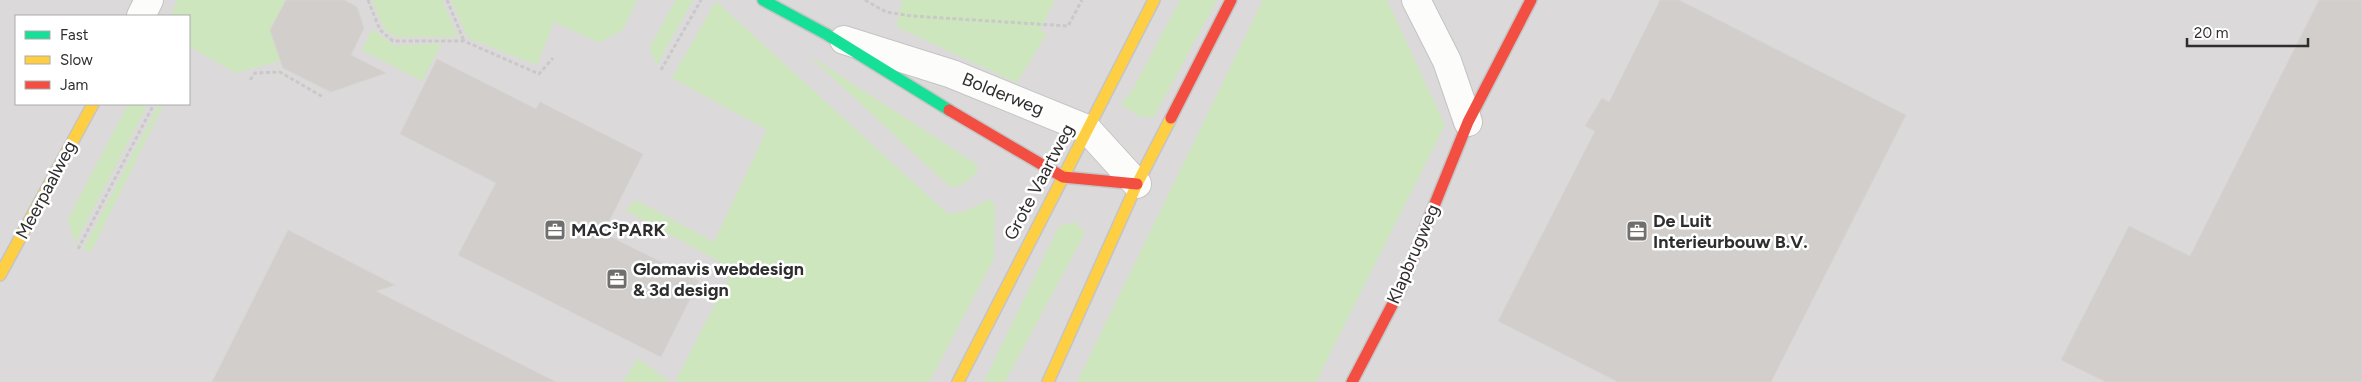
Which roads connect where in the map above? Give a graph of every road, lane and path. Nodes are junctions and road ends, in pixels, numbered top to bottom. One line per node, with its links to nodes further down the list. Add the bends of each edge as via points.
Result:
1 (149, 0): 12 (street)
2 (368, 0): 14 (path, via 380,30 393,41)
3 (447, 0): 14 (path)
4 (700, 0): 16 (path)
5 (764, 0): 13 (street, Bolderweg)
6 (865, 0): 7 (path, via 886,12 912,16 1068,26)
7 (1082, 0)
8 (1154, 0): 22 (street, Grote Vaartweg)
9 (1231, 0): 24 (street)
10 (1416, 0): 21 (street, via 1447,61)
11 (1531, 0): 21 (street, Klapbrugweg)
12 (141, 15)
13 (826, 34): 22 (street, Bolderweg, via 952,74); 23 (street, Bolderweg)
14 (464, 41): 15 (path, via 540,74)
15 (553, 58)
16 (661, 70)
17 (250, 80): 18 (path, via 255,73 280,72)
18 (323, 96)
19 (92, 105): 26 (street, Meerpaalweg)
20 (153, 105): 25 (path)
21 (1468, 122): 29 (street, Klapbrugweg, via 1400,290)
22 (1087, 129): 23 (street, Grote Vaartweg); 24 (street, Bolderweg)
23 (1064, 177): 24 (street, Bolderweg); 27 (street, Grote Vaartweg, via 1041,214)
24 (1138, 184): 28 (street)
25 (78, 249)
26 (0, 276)
27 (958, 382)
28 (1048, 382)
29 (1352, 382)

